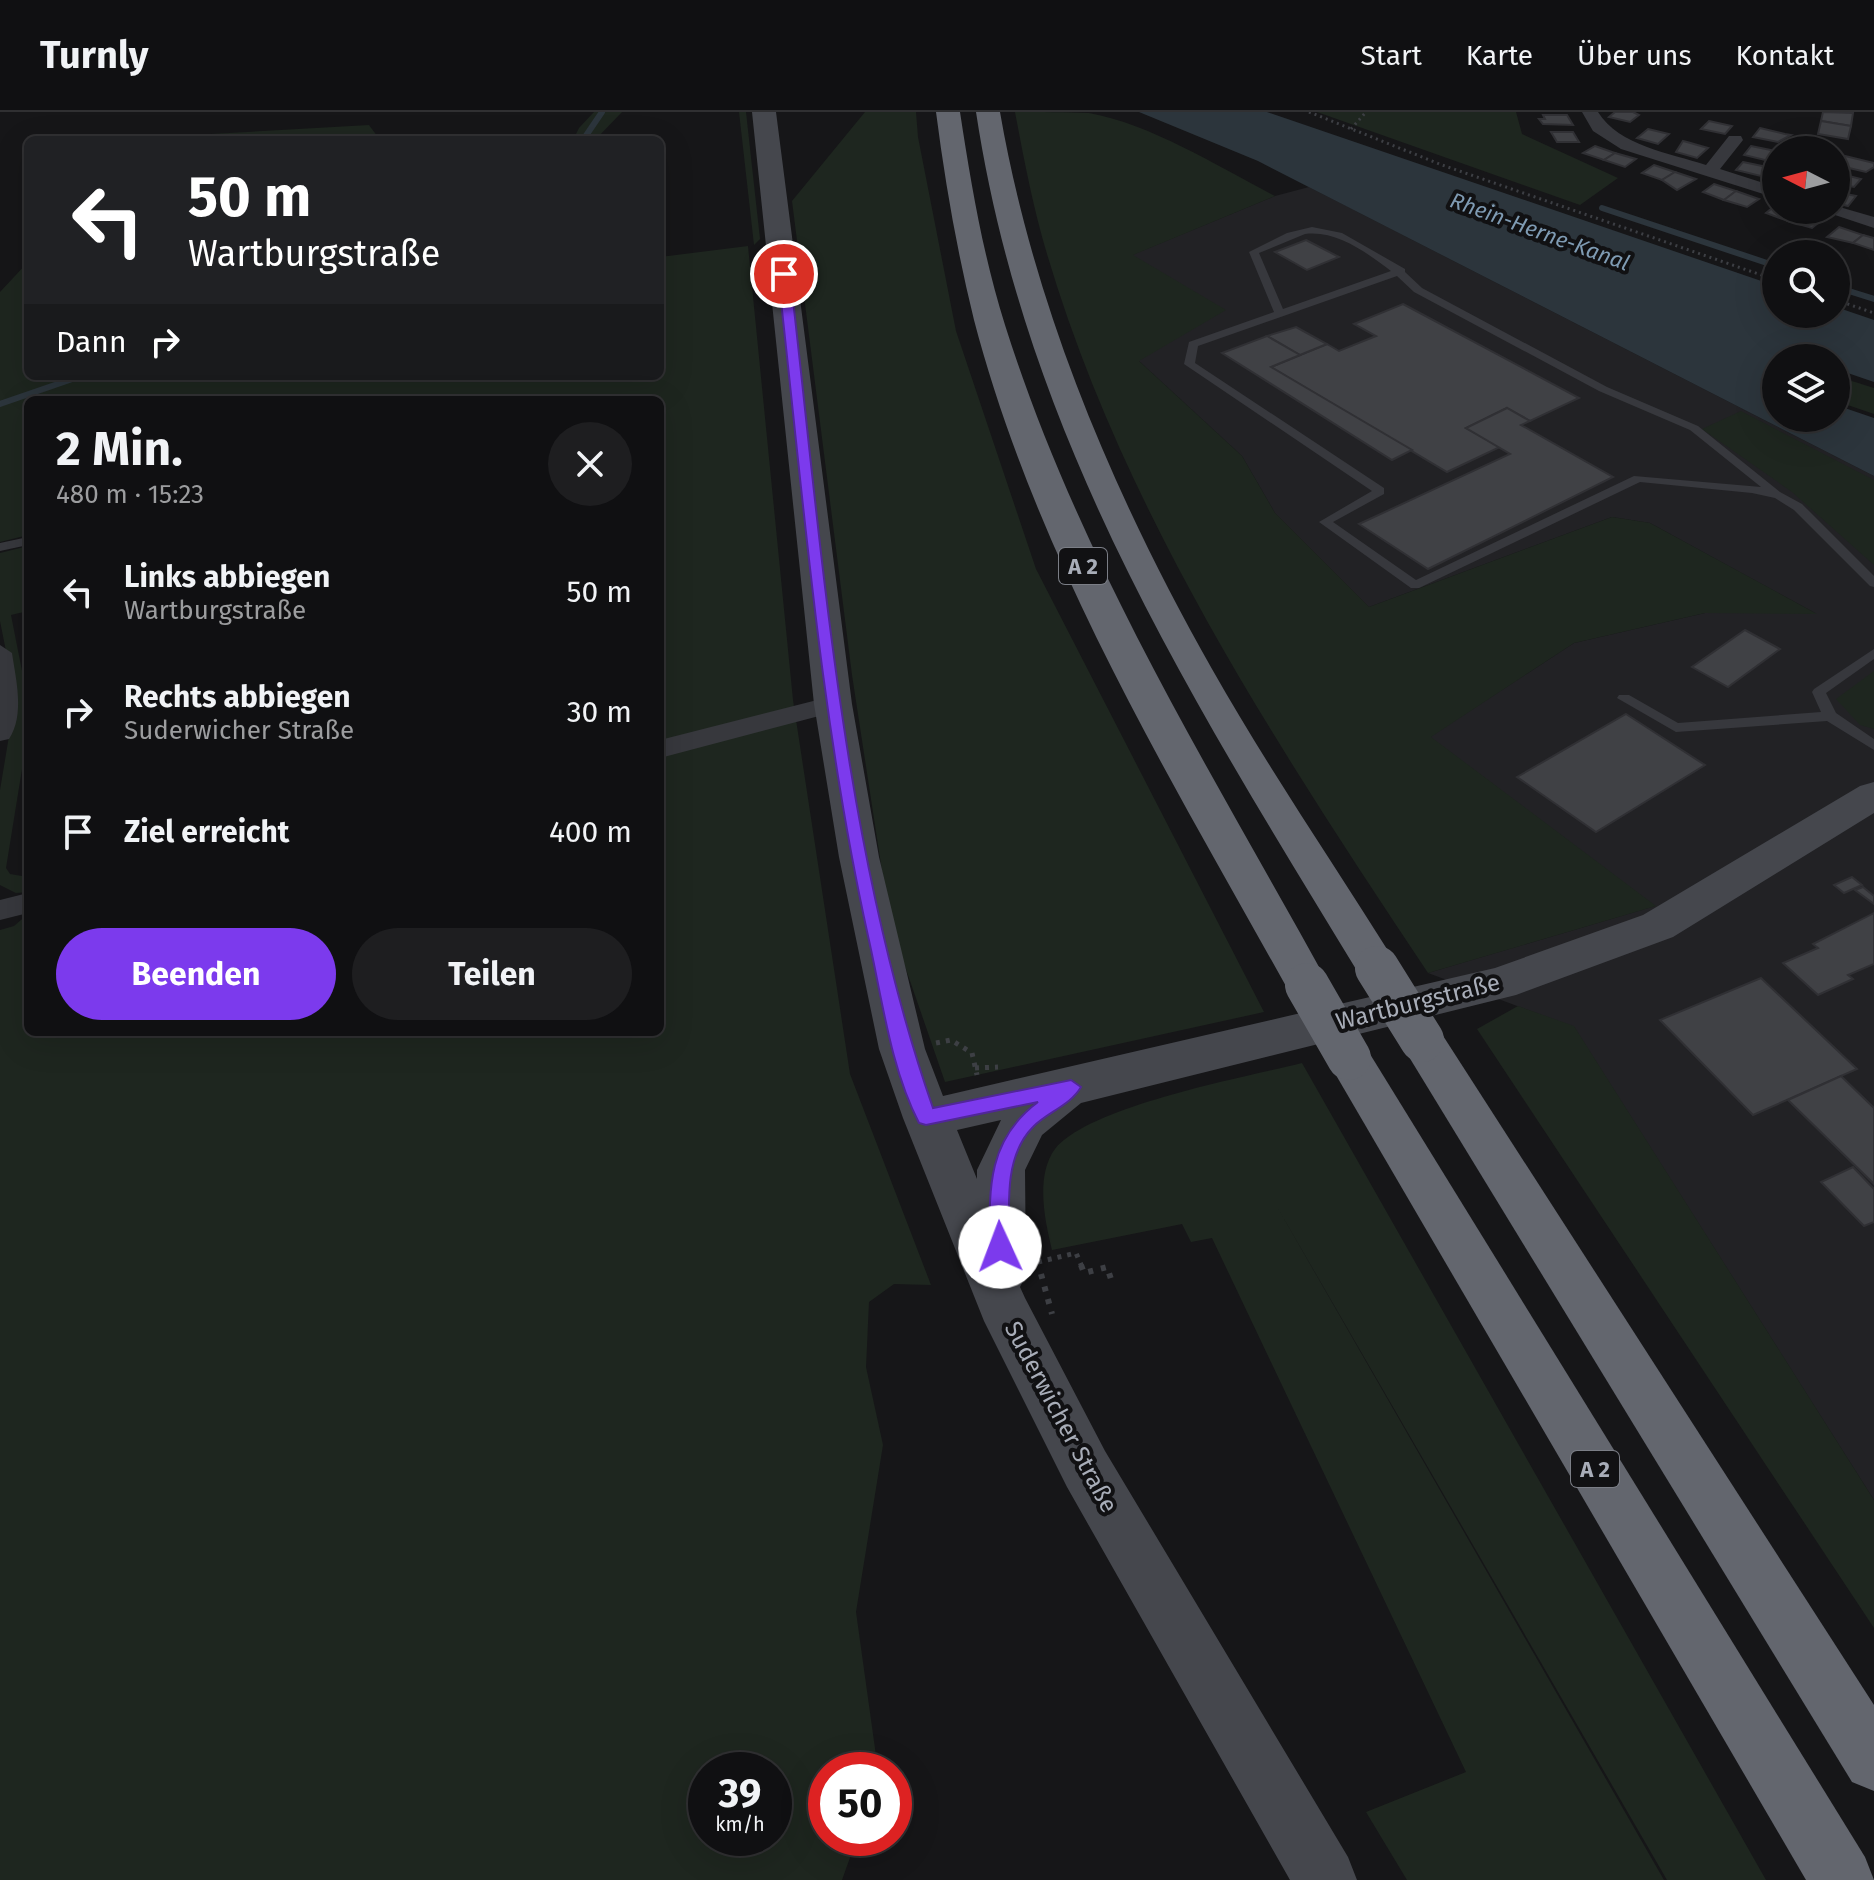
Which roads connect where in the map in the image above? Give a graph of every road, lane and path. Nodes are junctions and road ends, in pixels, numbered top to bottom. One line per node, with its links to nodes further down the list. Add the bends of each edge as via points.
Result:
1 (764, 112): 25 (main road, Suderwicher Straße)
2 (948, 112): 43 (highway, A 2, bridge, via 964,220 1001,357 1053,502 1135,680 1349,1058)
3 (988, 112): 41 (highway, A 2, bridge, via 1007,216 1059,380 1106,493 1194,668)
4 (1309, 112): 7 (path)
5 (1366, 112): 7 (path)
6 (1590, 112): 9 (street, via 1599,127 1627,145)
7 (1350, 129): 14 (path)
8 (1735, 140): 9 (street)
9 (1709, 172): 10 (street)
10 (1762, 189)
11 (1850, 216): 12 (street)
12 (1874, 223)
13 (1401, 271): 16 (lane); 16 (lane, via 1330,231 1309,230 1254,252); 18 (lane, via 1418,290 1603,389 1694,428)
14 (1762, 275)
15 (1850, 305): 17 (path)
16 (1280, 313): 18 (lane, via 1193,344 1189,364 1380,491 1325,522 1415,585 1638,478)
17 (1874, 313)
18 (1779, 495): 21 (lane, via 1798,507)
19 (24, 542): 20 (lane)
20 (0, 547)
21 (1874, 583)
22 (0, 653): 27 (street, via 6,696)
23 (1874, 653): 26 (lane, via 1819,692)
24 (1624, 698): 26 (lane, via 1676,728)
25 (833, 704): 29 (street); 33 (main road, Suderwicher Straße, via 859,857)
26 (1830, 716): 28 (lane)
27 (0, 733)
28 (1874, 745)
29 (664, 748)
30 (1874, 795): 35 (main road, Wartburgstraße, via 1644,931 1501,983)
31 (24, 904): 32 (street)
32 (0, 910)
33 (902, 1049): 36 (path, via 951,1040 972,1053); 37 (main road, Suderwicher Straße)
34 (1008, 1066): 36 (path)
35 (1071, 1087): 36 (main road, Wartburgstraße); 40 (main road, via 1024,1122 1001,1170)
36 (980, 1088): 37 (main road, Wartburgstraße)
37 (926, 1118): 40 (main road, Suderwicher Straße)
38 (1037, 1262): 39 (path, via 1076,1253 1084,1273 1107,1267)
39 (1111, 1279)
40 (1002, 1305): 42 (main road, Suderwicher Straße, via 1086,1469)
41 (1874, 1760)
42 (1325, 1880)
43 (1842, 1880)

